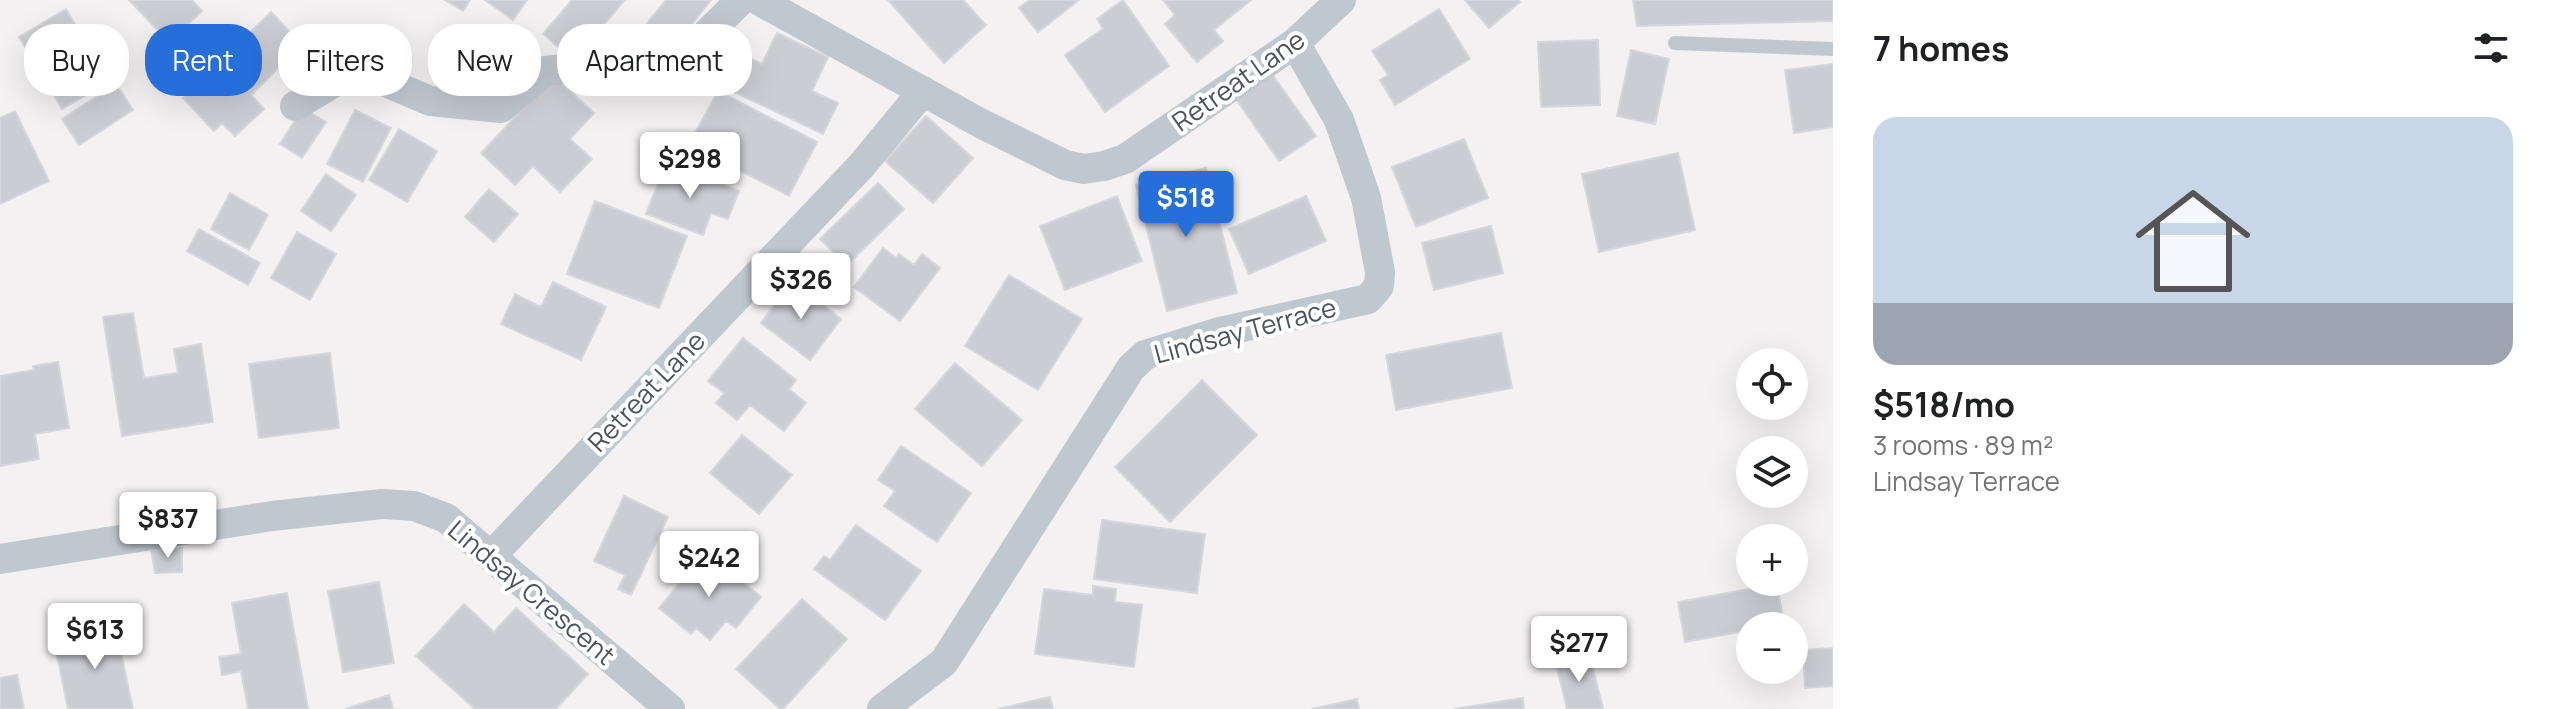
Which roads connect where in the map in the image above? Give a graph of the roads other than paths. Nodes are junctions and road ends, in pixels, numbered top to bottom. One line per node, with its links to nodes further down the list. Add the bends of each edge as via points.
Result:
1 (741, 0): 8 (street, via 667,73 650,76 603,65 545,71 501,108 430,101 381,80 345,76)
2 (758, 0): 7 (street)
3 (1335, 2): 4 (street, Retreat Lane)
4 (1295, 43): 7 (street, Retreat Lane, via 1125,159 1084,169 1065,165); 12 (street, Lindsay Terrace, via 1339,120 1366,198 1379,286 1368,299 1216,333 1145,355 1131,368 944,662)
5 (1675, 43): 6 (lane)
6 (1833, 49)
7 (923, 91): 9 (street, Retreat Lane, via 862,165)
8 (295, 106)
9 (491, 556): 10 (street, Lindsay Crescent, via 446,518 414,506 382,504); 11 (street, Lindsay Crescent)
10 (0, 559)
11 (670, 709)
12 (882, 709)

